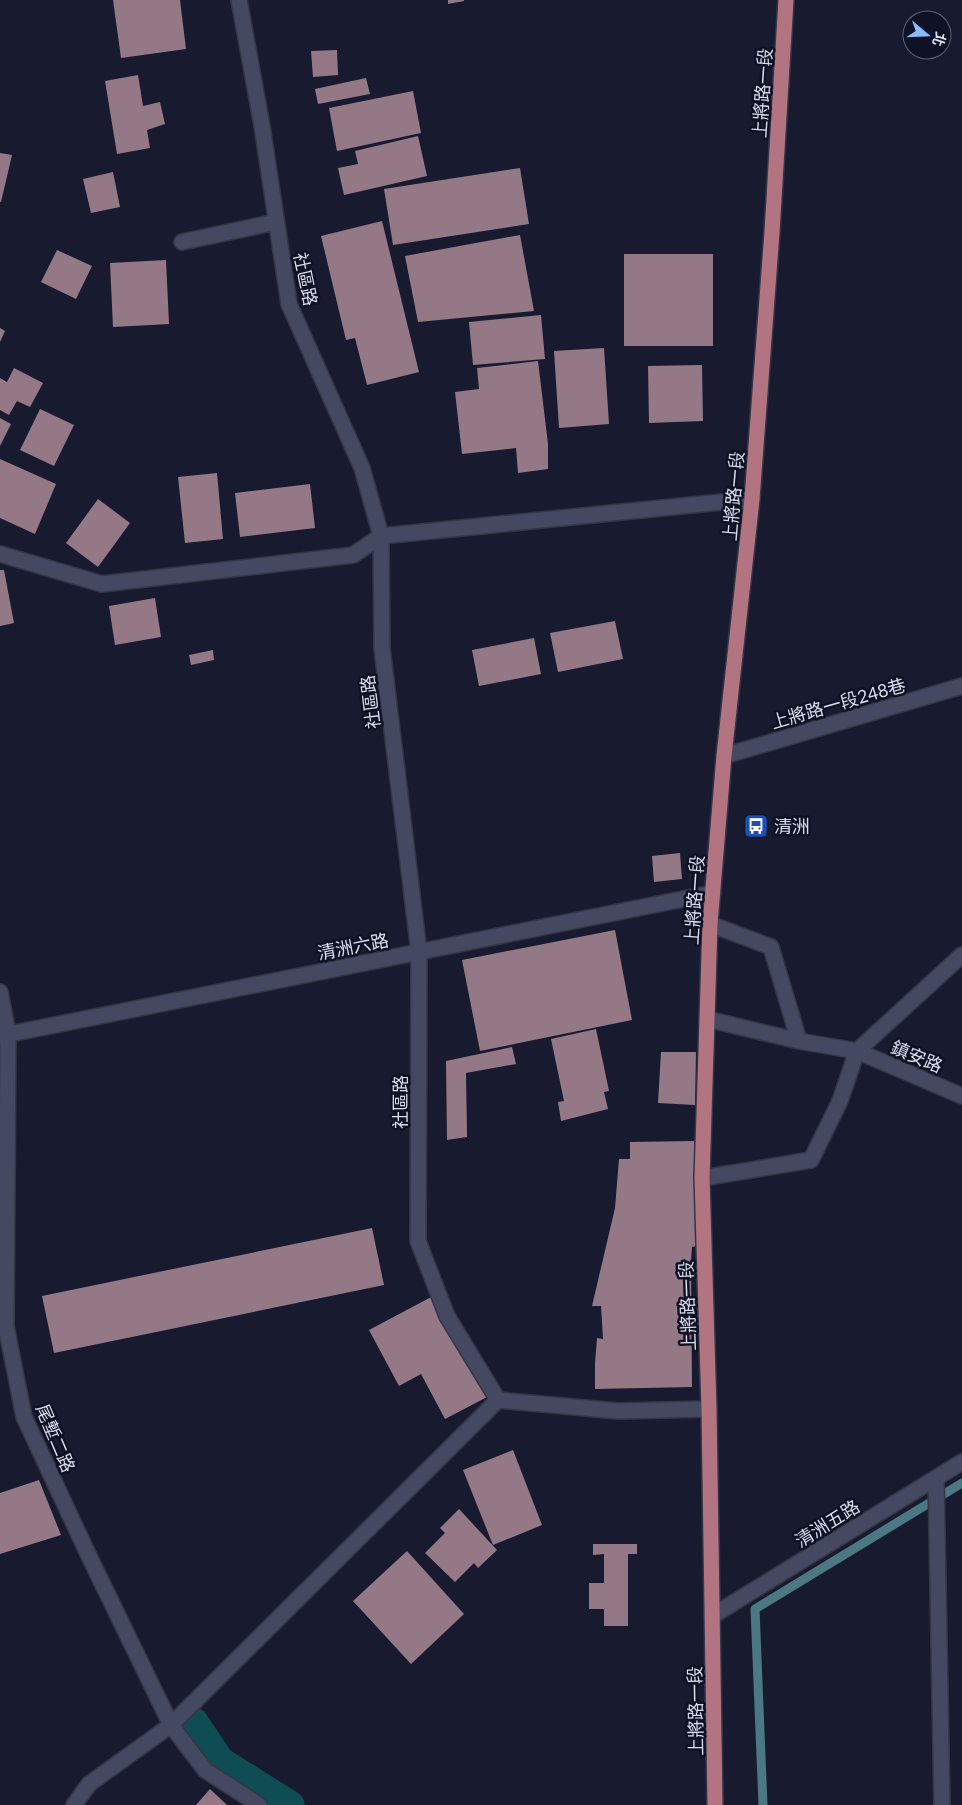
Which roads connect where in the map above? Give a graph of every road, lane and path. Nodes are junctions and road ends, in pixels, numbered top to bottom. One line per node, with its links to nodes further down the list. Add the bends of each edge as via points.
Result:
1 (239, 0): 3 (street, 社區路)
2 (786, 0): 5 (main road, 上將路一段)
3 (276, 222): 4 (street); 6 (street, 社區路, via 289,304 362,468)
4 (182, 242)
5 (752, 499): 6 (street); 9 (main road, 上將路一段)
6 (381, 536): 7 (street, via 353,555 102,584); 12 (street, 社區路, via 382,648)
7 (0, 554)
8 (962, 686): 9 (street, 上將路一段248巷)
9 (724, 756): 10 (main road, 上將路一段)
10 (713, 893): 11 (main road, 上將路一段); 12 (street, 清洲六路)
11 (710, 924): 15 (main road, 上將路一段); 17 (street, via 771,948)
12 (419, 952): 16 (street, 清洲六路); 21 (street, 社區路, via 418,1241 448,1316)
13 (962, 954): 18 (street)
14 (0, 992): 16 (street, 尾塹二路)
15 (707, 1019): 17 (street, 鎮安路); 20 (main road, 上將路一段)
16 (4, 1035): 26 (street, 尾塹二路, via 6,1326 24,1416)
17 (799, 1041): 18 (street, 鎮安路)
18 (857, 1051): 19 (street, 鎮安路); 20 (street, via 840,1100 811,1160)
19 (962, 1096)
20 (702, 1178): 22 (main road, 上將路一段)
21 (498, 1400): 22 (street, via 618,1411); 26 (street)
22 (709, 1409): 25 (main road, 上將路一段)
23 (962, 1462): 24 (street, 清洲五路)
24 (936, 1478): 25 (street, 清洲五路); 30 (street)
25 (712, 1616): 29 (main road, 上將路一段)
26 (171, 1725): 27 (street, via 89,1784); 28 (street, 尾塹二路, via 205,1770)
27 (74, 1805)
28 (259, 1805)
29 (714, 1805)
30 (942, 1805)

